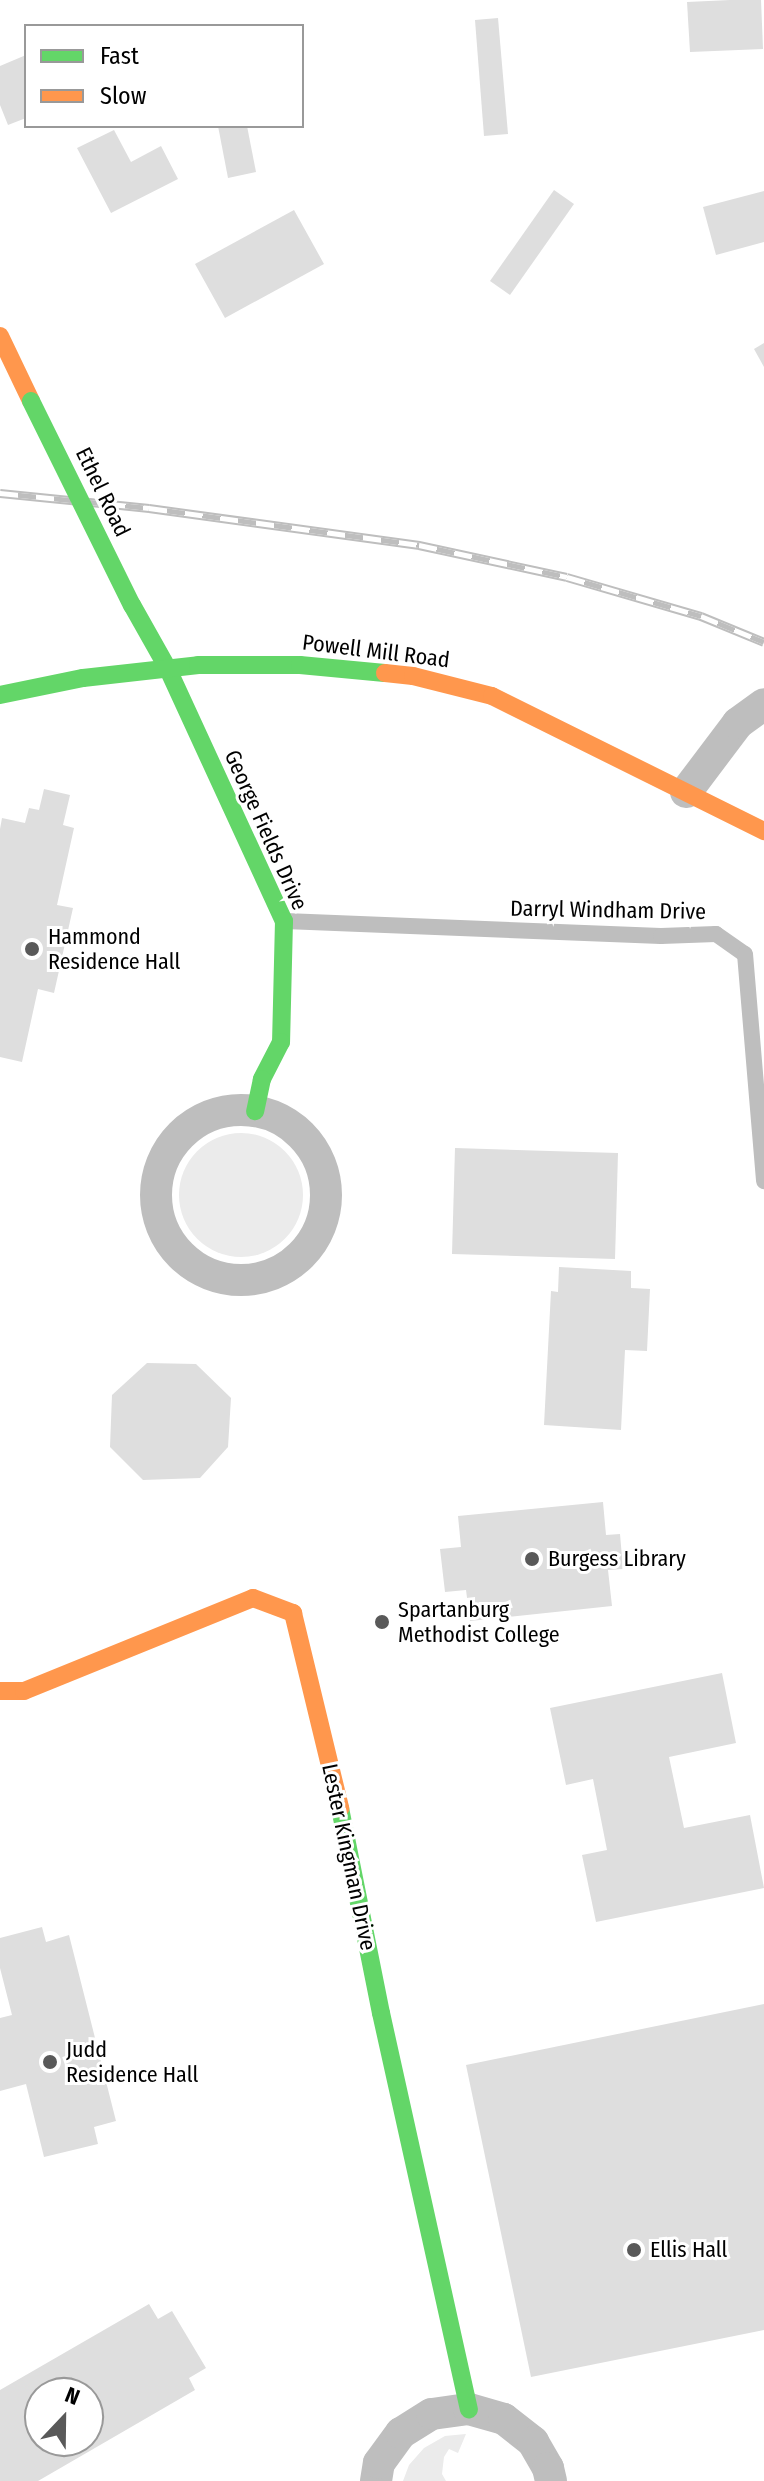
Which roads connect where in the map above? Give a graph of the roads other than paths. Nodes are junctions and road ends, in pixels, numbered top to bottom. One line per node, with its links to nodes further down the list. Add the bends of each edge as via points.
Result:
1 (0, 336): 2 (street, Ethel Road, bridge)
2 (167, 667): 3 (street, Powell Mill Road); 5 (street, Powell Mill Road, via 300,665 453,684 492,696); 7 (street, George Fields Drive)
3 (0, 695)
4 (751, 713): 5 (street)
5 (686, 792): 6 (street, Powell Mill Road)
6 (764, 831)
7 (284, 921): 8 (street, George Fields Drive, via 281,1042 262,1079); 9 (lane, Darryl Windham Drive, via 716,934 745,954)
8 (255, 1111): 8 (street, via 222,1112 191,1125 168,1150 156,1181 157,1214 170,1245 195,1268 226,1280 260,1280 290,1266 314,1242 326,1210 325,1177 311,1146 287,1123)
9 (764, 1181)
10 (0, 1691): 11 (street, Lester Kingman Drive, via 24,1691 253,1598 293,1613 356,1875 381,2013)
11 (469, 2409): 12 (street, via 432,2414 401,2433 379,2463); 13 (street, via 504,2419 533,2442)
12 (376, 2481)
13 (551, 2481)

